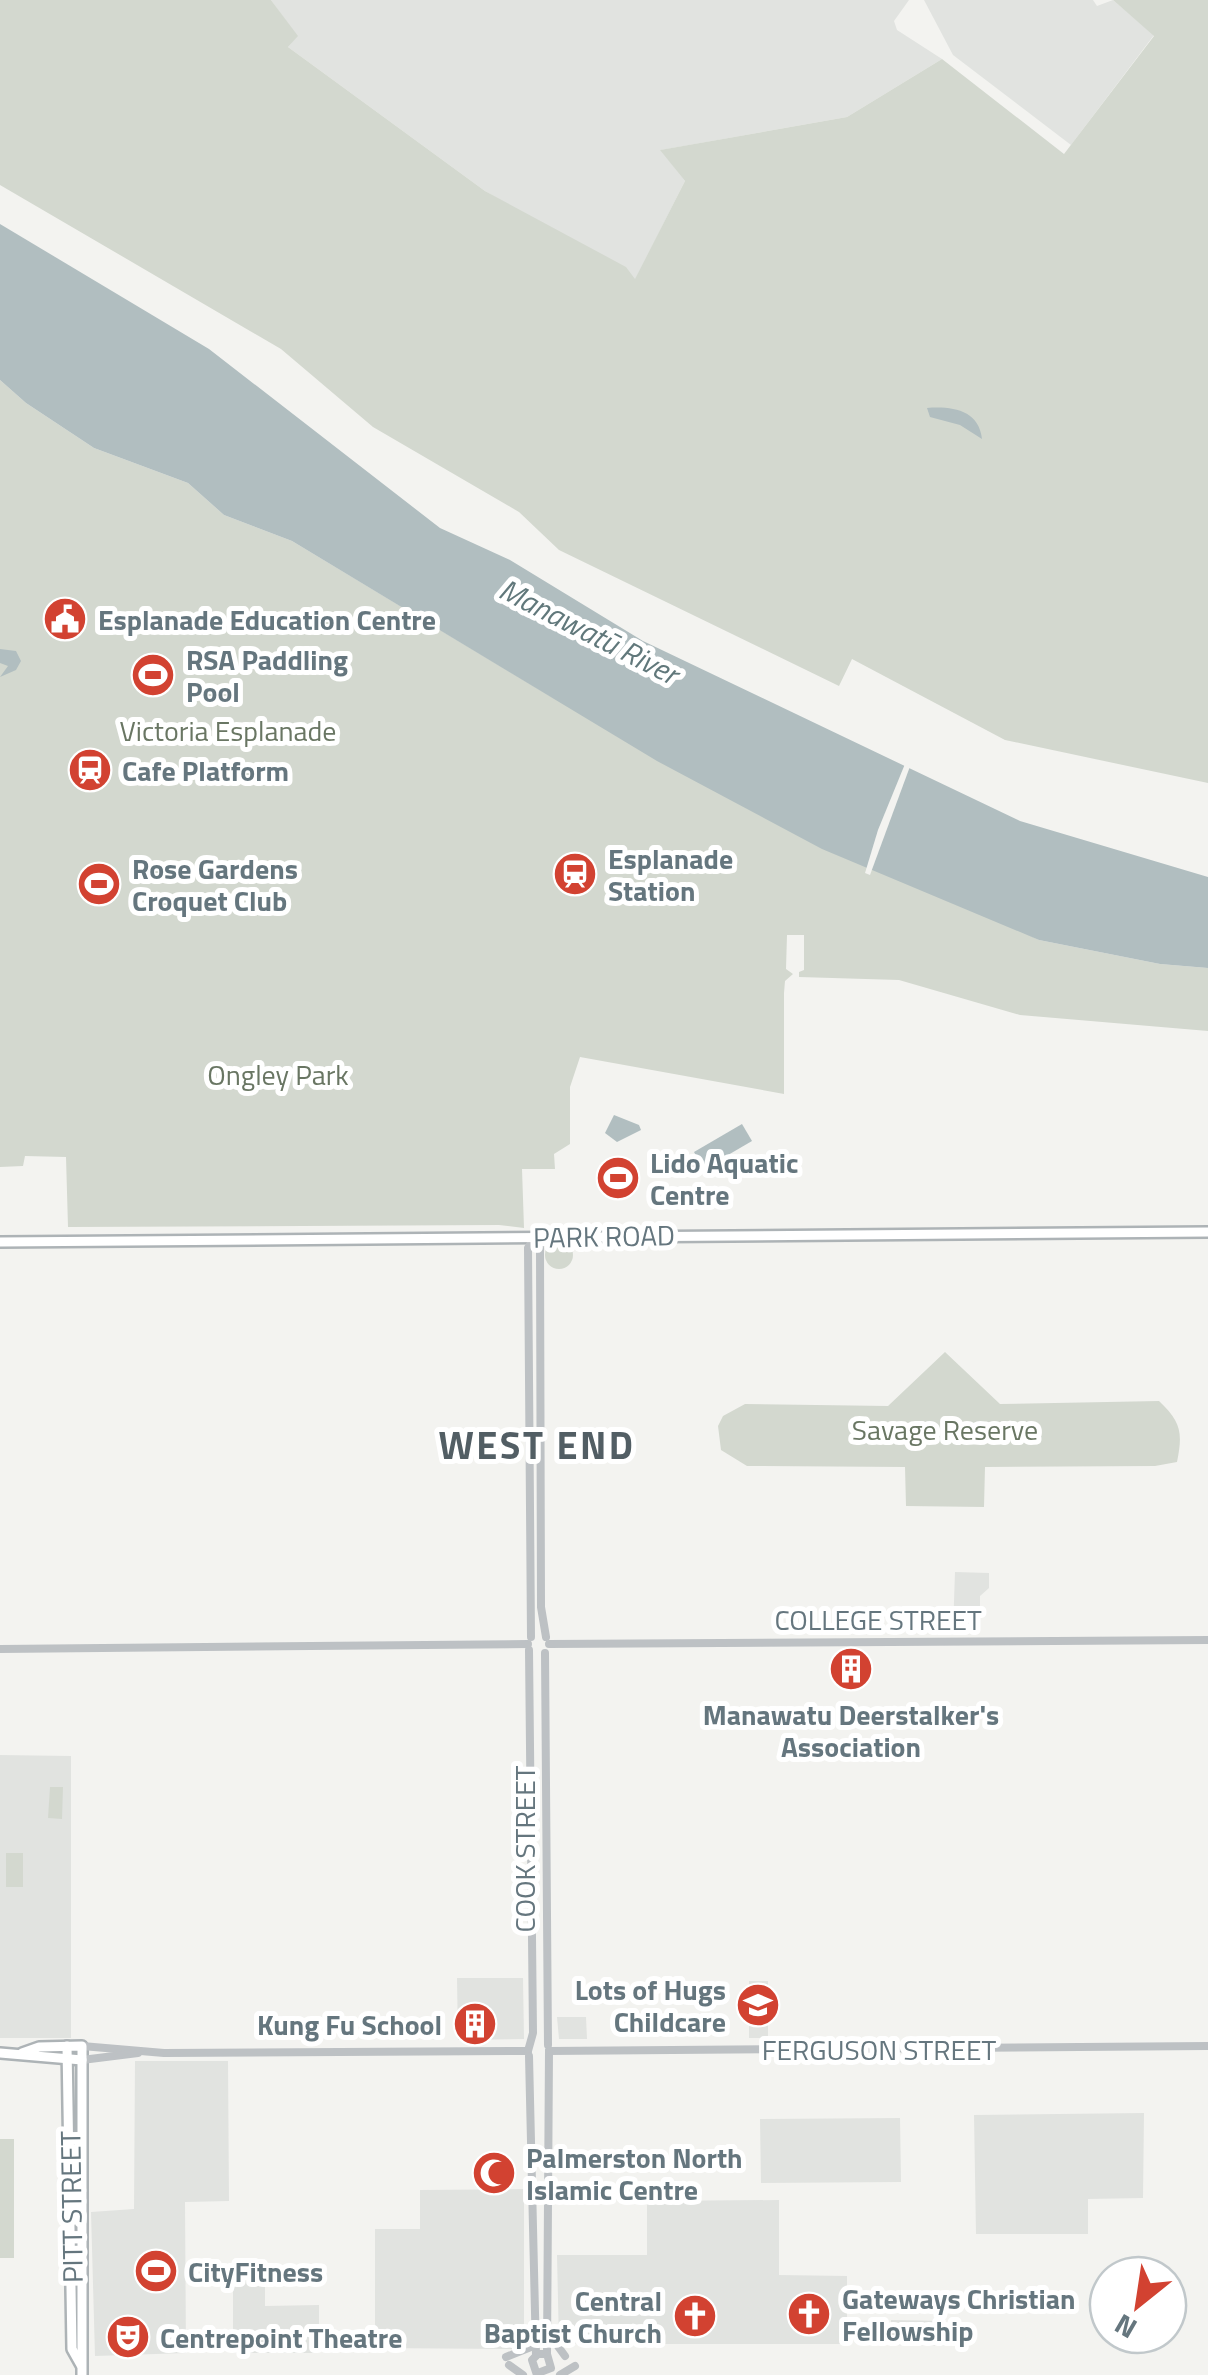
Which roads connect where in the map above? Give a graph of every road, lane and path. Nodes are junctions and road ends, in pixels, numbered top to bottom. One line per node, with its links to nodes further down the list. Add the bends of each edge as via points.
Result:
1 (1208, 1232): 2 (main road, PARK ROAD)
2 (534, 1236): 3 (main road, PARK ROAD); 4 (street, COOK STREET, via 540,1248)
3 (0, 1242)
4 (537, 1596): 6 (street, COOK STREET); 7 (street, COOK STREET)
5 (1208, 1640): 7 (street, COLLEGE STREET)
6 (529, 1644): 7 (street); 7 (street, via 536,1655); 8 (street); 12 (street, COOK STREET)
7 (547, 1645): 13 (street, COOK STREET)
8 (0, 1648)
9 (67, 2046): 10 (main road); 16 (main road); 17 (main road, PITT STREET)
10 (82, 2046): 14 (street); 18 (main road, PITT STREET)
11 (1208, 2046): 13 (street, FERGUSON STREET)
12 (530, 2049): 13 (street, via 540,2040); 13 (street, via 537,2062); 14 (street); 20 (street, COOK STREET)
13 (548, 2051): 21 (street, COOK STREET)
14 (142, 2052): 18 (street)
15 (0, 2053): 16 (main road)
16 (22, 2053): 17 (main road)
17 (67, 2060): 18 (main road); 19 (main road, PITT STREET)
18 (82, 2060): 19 (main road, PITT STREET)
19 (77, 2228): 29 (main road, PITT STREET)
20 (536, 2264): 21 (street); 22 (street, COOK STREET)
21 (547, 2264): 23 (street, COOK STREET)
22 (536, 2304): 23 (street); 25 (street, COOK STREET)
23 (547, 2304): 24 (street, COOK STREET)
24 (547, 2325): 26 (street, COOK STREET); 27 (street)
25 (536, 2350): 26 (street); 30 (street, COOK STREET, via 532,2366); 31 (street, via 508,2361)
26 (547, 2354): 30 (street, COOK STREET, via 552,2362)
27 (564, 2356)
28 (575, 2366): 32 (street)
29 (82, 2370)
30 (542, 2374)
31 (523, 2375)
32 (560, 2375)

